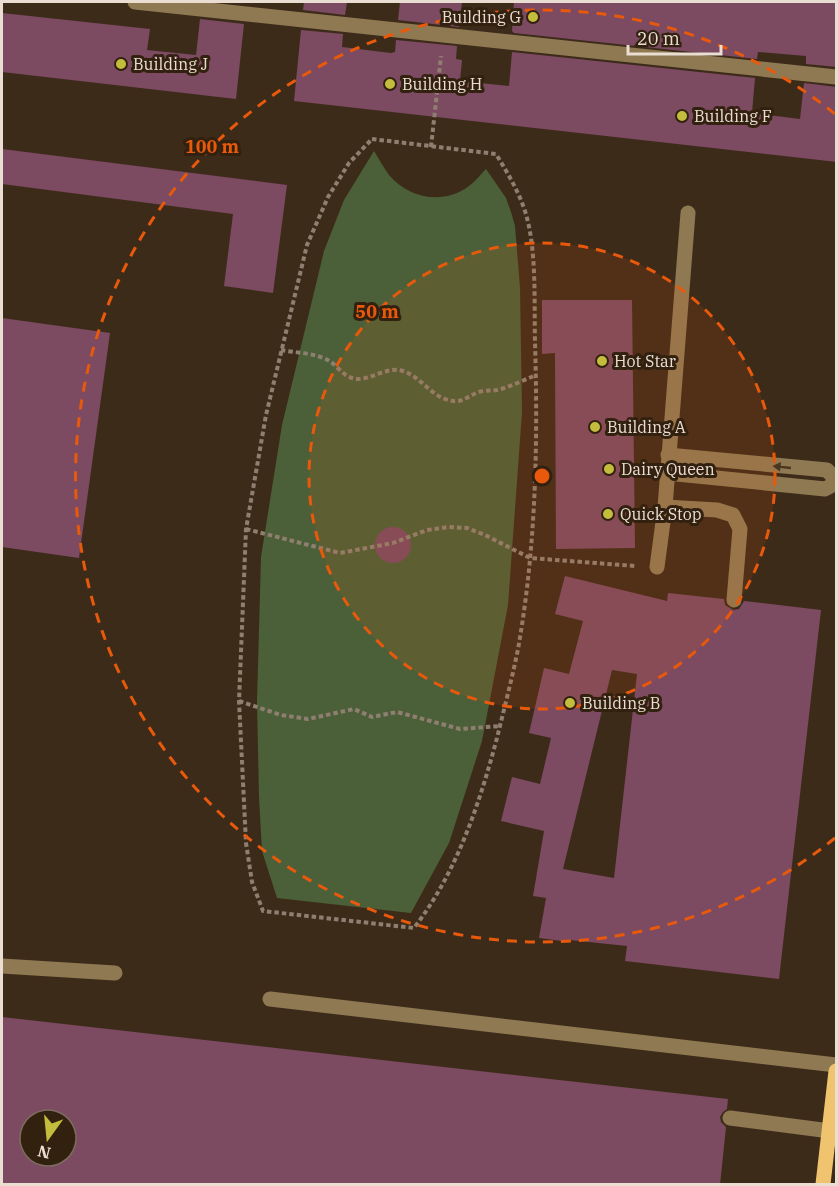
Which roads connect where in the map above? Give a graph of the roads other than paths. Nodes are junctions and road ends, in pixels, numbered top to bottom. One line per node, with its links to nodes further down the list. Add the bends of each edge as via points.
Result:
1 (135, 2): 2 (street)
2 (837, 77)
3 (688, 213): 4 (street)
4 (668, 455): 5 (street); 6 (street, one-way to 4, via 827,470)
5 (667, 473): 6 (street, via 825,489); 7 (street)
6 (837, 482)
7 (666, 507): 8 (street); 9 (street, via 733,514 740,529)
8 (657, 567)
9 (734, 600)
10 (2, 966): 11 (street)
11 (116, 973)
12 (270, 999): 13 (street)
13 (837, 1065)
14 (837, 1071): 16 (main road)
15 (730, 1118): 16 (street)
16 (830, 1131): 17 (main road)
17 (823, 1185)

